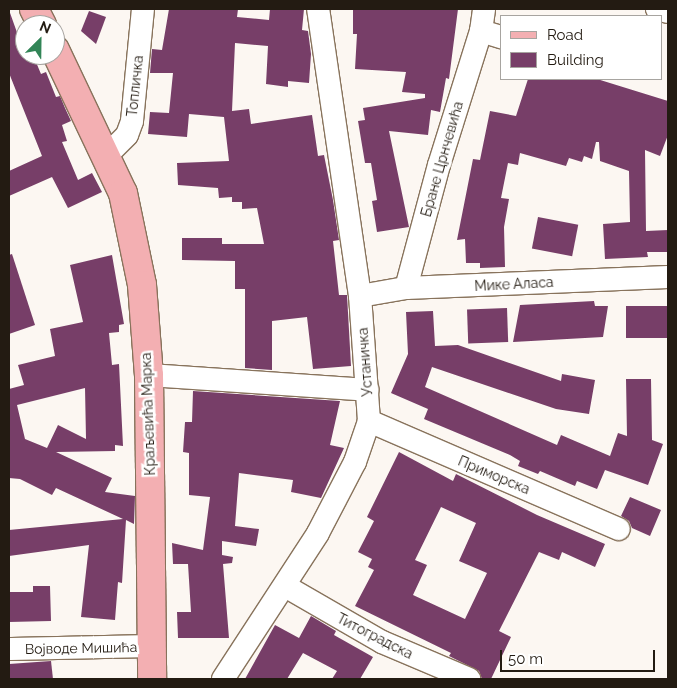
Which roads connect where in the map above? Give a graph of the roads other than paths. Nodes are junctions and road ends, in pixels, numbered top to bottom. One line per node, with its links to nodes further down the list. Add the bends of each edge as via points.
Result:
1 (143, 9): 8 (street, Топличка, via 132,121 127,135)
2 (318, 9): 11 (street, Устаничка)
3 (484, 9): 6 (street, Бране Црнчевића)
4 (657, 9): 5 (street)
5 (668, 12)
6 (491, 34): 10 (street, Бране Црнчевића, via 439,165)
7 (63, 65): 8 (main road, Краљевића Марка)
8 (108, 155): 12 (main road, Краљевића Марка, via 123,193 132,230 142,285)
9 (668, 277): 10 (street, Мике Аласа)
10 (406, 288): 11 (street, Мике Аласа)
11 (360, 296): 13 (street, Устаничка)
12 (149, 375): 13 (street); 17 (main road, Краљевића Марка)
13 (367, 390): 14 (street, Устаничка)
14 (369, 421): 15 (street, Приморска); 16 (street, Устаничка, via 355,462 318,533)
15 (618, 529)
16 (285, 586): 20 (street, Устаничка); 21 (street, Титоградска, via 382,642)
17 (152, 646): 18 (street, Војводе Мишића); 19 (main road, Краљевића Марка)
18 (9, 649)
19 (152, 679)
20 (223, 679)
21 (469, 679)

